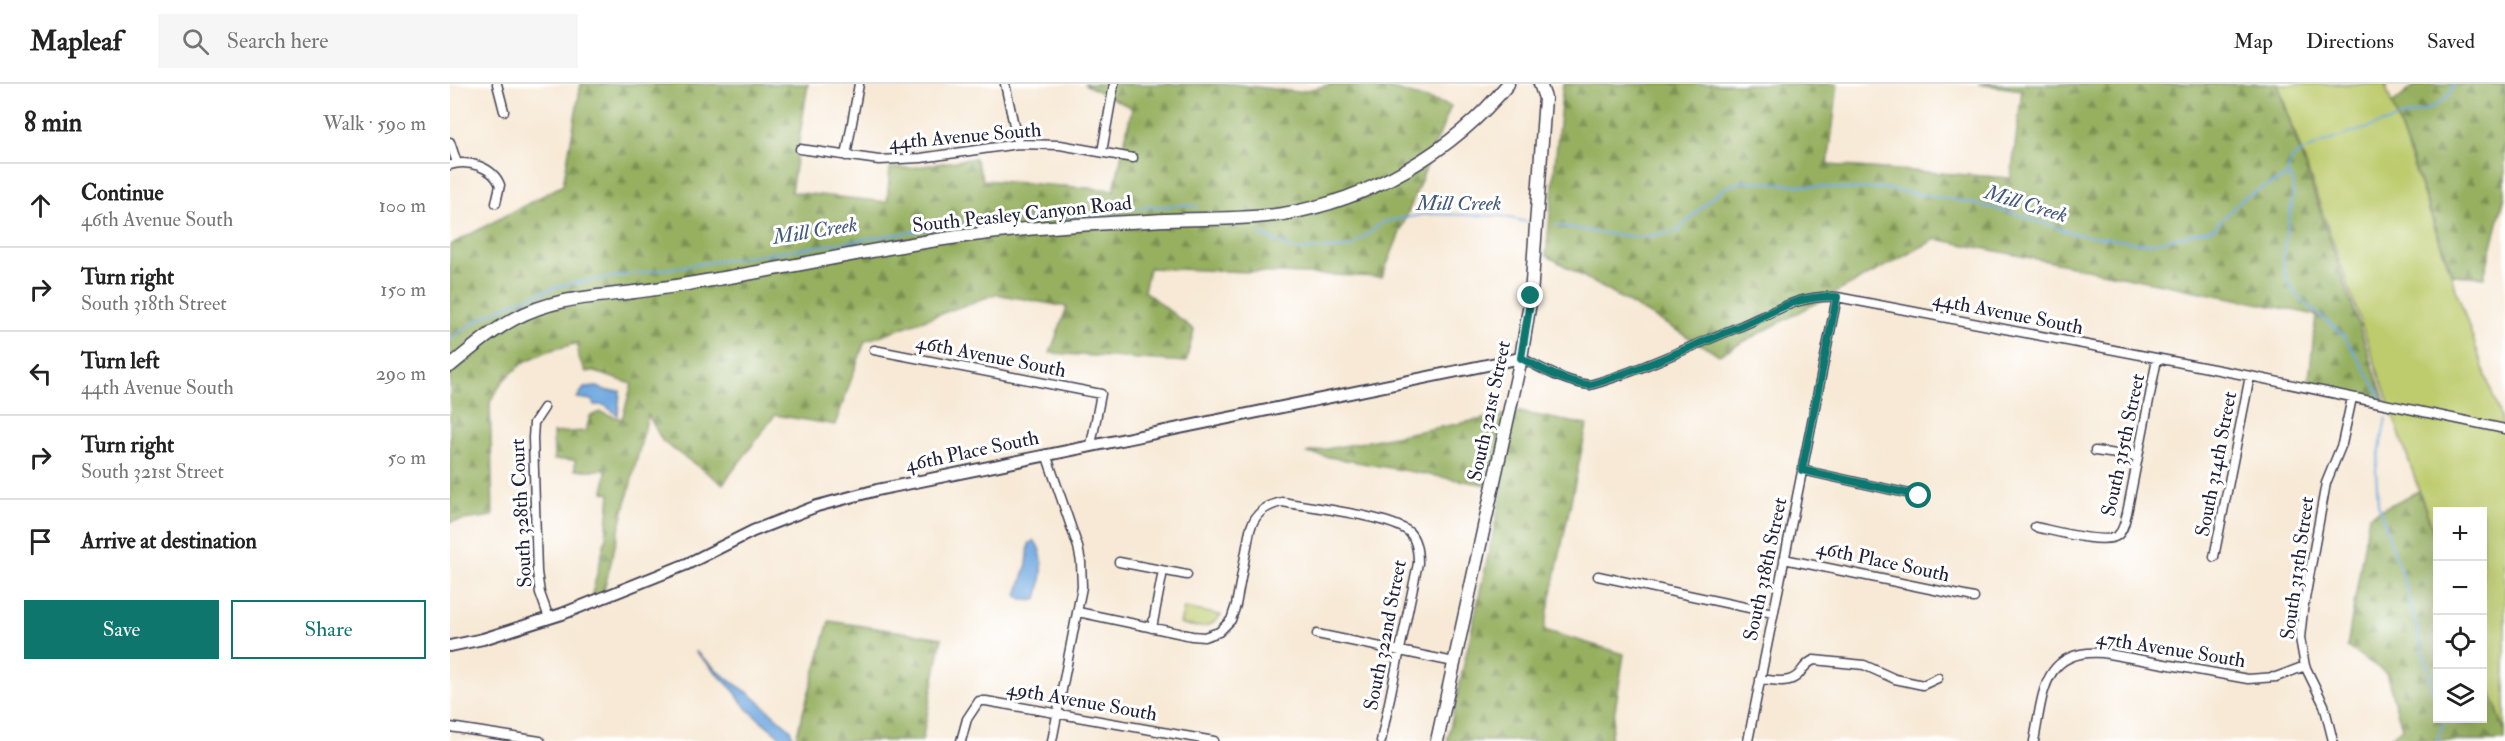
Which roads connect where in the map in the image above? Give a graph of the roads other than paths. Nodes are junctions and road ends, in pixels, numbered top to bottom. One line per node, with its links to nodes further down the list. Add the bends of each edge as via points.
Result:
1 (497, 84): 7 (street)
2 (859, 84): 12 (street)
3 (1005, 84): 9 (street)
4 (1114, 84): 11 (street)
5 (1508, 84): 20 (main road, South Peasley Canyon Road, via 1445,146 1356,194 1312,207 1263,217 1008,231 635,292 567,298 515,318)
6 (1540, 84): 18 (main road, South 321st Street, via 1545,98 1531,296)
7 (504, 111)
8 (450, 142): 14 (street)
9 (1018, 144): 11 (street, 44th Avenue South); 12 (street, 44th Avenue South, via 921,158 879,160)
10 (800, 148): 12 (street, 44th Avenue South)
11 (1102, 152): 13 (street, 44th Avenue South)
12 (846, 156)
13 (1133, 158)
14 (454, 164): 15 (street, via 478,166 493,174 500,185)
15 (496, 203)
16 (1837, 297): 18 (street, 44th Avenue South, via 1800,300 1590,385 1558,377); 19 (street, 44th Avenue South); 29 (street, South 318th Street)
17 (874, 350): 25 (street, 46th Avenue South, via 1101,394)
18 (1521, 358): 25 (street, 46th Place South); 46 (main road, South 321st Street)
19 (2157, 359): 21 (street, 44th Avenue South); 28 (street, South 315th Street)
20 (450, 366)
21 (2250, 376): 22 (street, 44th Avenue South); 32 (street, South 314th Street)
22 (2352, 398): 24 (street, 44th Avenue South); 47 (street, South 313th Street, via 2342,444 2326,483 2303,610 2300,638)
23 (544, 408): 41 (street, South 328th Court, via 534,423 532,438 537,572)
24 (2505, 429)
25 (1091, 445): 27 (street, 46th Place South)
26 (2095, 451): 28 (street)
27 (1046, 454): 39 (street, via 1082,562); 41 (street, 46th Place South, via 877,489 817,507 753,531 640,584)
28 (2138, 457): 31 (street, South 315th Street, via 2127,513 2117,536 2099,538)
29 (1802, 470): 30 (street); 33 (street, South 318th Street)
30 (1919, 496)
31 (2035, 527)
32 (2214, 557)
33 (1784, 559): 38 (street, 46th Place South); 40 (street, South 318th Street)
34 (1119, 562): 35 (street)
35 (1163, 571): 36 (street); 42 (street)
36 (1187, 575)
37 (1598, 576): 40 (street)
38 (1974, 598)
39 (1078, 612): 42 (street); 50 (street)
40 (1773, 613): 49 (street, South 318th Street)
41 (549, 618): 44 (street, 46th Place South)
42 (1152, 628): 45 (street, South 322nd Street, via 1204,638 1223,630 1236,605 1253,520 1265,507 1282,502 1394,523 1412,535 1418,563)
43 (1317, 634): 45 (street)
44 (450, 646)
45 (1401, 651): 46 (street); 56 (street, South 322nd Street)
46 (1454, 662): 57 (main road, South 321st Street)
47 (2305, 666): 59 (street, 47th Avenue South, via 2276,677 2255,679 2087,652 2066,658 2052,671); 60 (street, South 313th Street, via 2324,705)
48 (1938, 678): 49 (street, via 1923,685 1895,679 1864,665 1814,660 1788,681)
49 (1760, 679): 58 (street, South 318th Street)
50 (1057, 714): 53 (street, 49th Avenue South, via 979,701 971,710); 54 (street); 55 (street, 49th Avenue South)
51 (450, 727): 52 (street)
52 (540, 741)
53 (961, 741)
54 (1052, 741)
55 (1214, 741)
56 (1381, 741)
57 (1437, 741)
58 (1748, 741)
59 (2034, 741)
60 (2333, 741)

